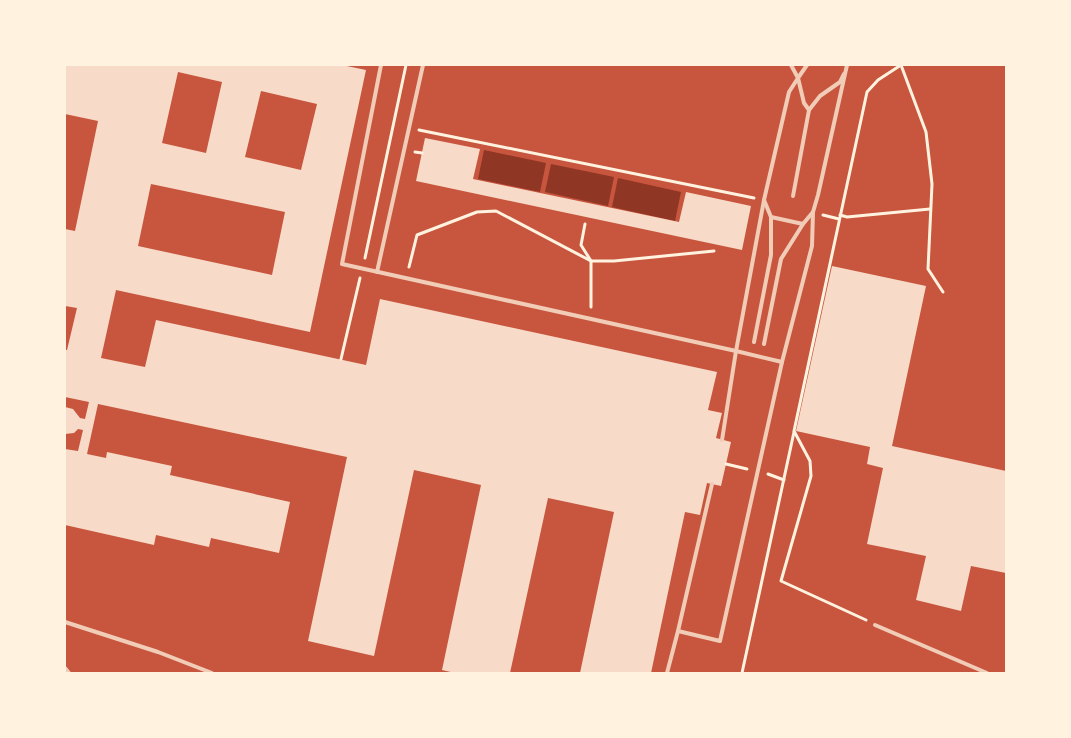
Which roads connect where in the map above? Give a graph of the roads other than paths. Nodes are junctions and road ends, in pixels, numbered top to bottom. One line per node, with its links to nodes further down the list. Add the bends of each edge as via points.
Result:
1 (381, 65): 13 (lane, via 342,264)
2 (423, 65): 13 (lane)
3 (791, 65): 6 (lane)
4 (807, 65): 6 (lane)
5 (846, 67): 7 (lane, via 840,82 820,96); 10 (lane)
6 (798, 78): 7 (lane); 9 (lane, via 789,92)
7 (809, 110): 8 (lane)
8 (792, 196)
9 (764, 200): 11 (lane); 16 (lane)
10 (812, 212): 12 (lane); 17 (lane, via 812,246)
11 (771, 217): 12 (lane); 14 (lane, via 771,255)
12 (803, 224): 15 (lane, via 781,259)
13 (377, 272): 16 (lane)
14 (754, 342)
15 (764, 344)
16 (736, 351): 17 (lane); 18 (lane)
17 (782, 362): 22 (lane, via 720,641)
18 (722, 440)
19 (712, 484): 22 (lane)
20 (65, 622): 25 (lane)
21 (875, 625): 27 (lane)
22 (678, 631): 26 (lane)
23 (65, 668): 24 (lane)
24 (69, 673)
25 (212, 673)
26 (668, 673)
27 (987, 673)

